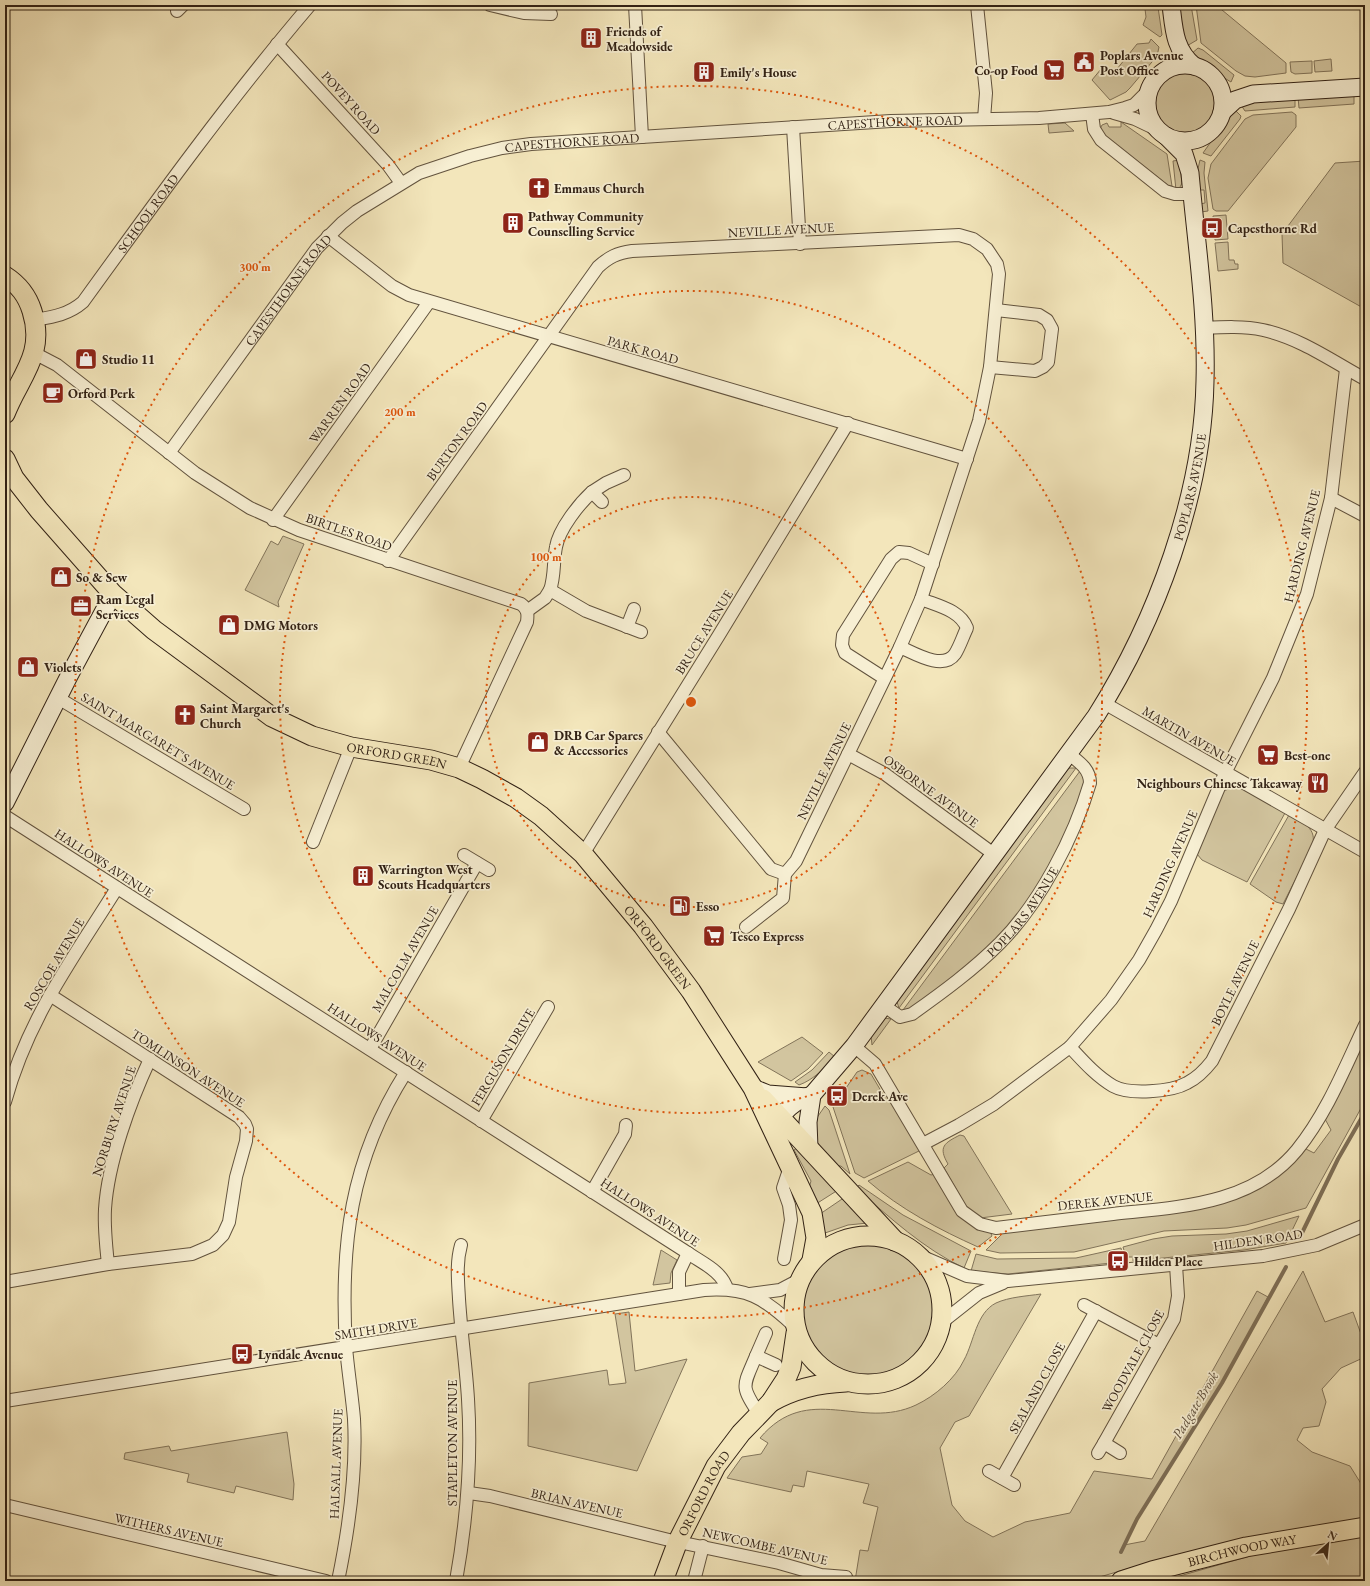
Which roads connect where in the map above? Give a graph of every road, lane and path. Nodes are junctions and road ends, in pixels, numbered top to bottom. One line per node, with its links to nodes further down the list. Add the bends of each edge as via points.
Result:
1 (310, 5): 8 (street, SCHOOL ROAD)
2 (635, 5): 22 (street)
3 (977, 5): 18 (street, via 986,93)
4 (1171, 5): 7 (street)
5 (497, 6): 6 (street, via 524,13)
6 (551, 14)
7 (1175, 38): 9 (street, via 1181,54); 10 (street, via 1172,54)
8 (277, 44): 24 (street, POVEY ROAD, via 388,165); 31 (street, SCHOOL ROAD, via 206,132 83,302 67,313)
9 (1194, 66): 10 (street, via 1175,67); 11 (street)
10 (1159, 75): 13 (street)
11 (1214, 78): 14 (street, via 1233,89); 16 (street, via 1223,100)
12 (1365, 87): 14 (street)
13 (1148, 91): 15 (street, CAPESTHORNE ROAD, via 1134,105); 21 (street, via 1146,101 1151,122)
14 (1253, 94): 16 (street, via 1235,100)
15 (1109, 112): 17 (street, CAPESTHORNE ROAD); 21 (street, CAPESTHORNE ROAD, via 1135,118)
16 (1222, 112): 20 (street)
17 (1092, 114): 18 (street, CAPESTHORNE ROAD); 25 (street, via 1094,129 1101,140 1165,191)
18 (984, 119): 19 (street, CAPESTHORNE ROAD)
19 (794, 127): 22 (street, CAPESTHORNE ROAD); 27 (street)
20 (1210, 132): 21 (street, via 1188,141 1177,141); 23 (street, POPLARS AVENUE, via 1197,150)
21 (1162, 133): 23 (street, POPLARS AVENUE, via 1184,154)
22 (642, 137): 24 (street, CAPESTHORNE ROAD, via 502,148 419,172)
23 (1190, 173): 25 (street, POPLARS AVENUE)
24 (401, 183): 26 (street, CAPESTHORNE ROAD, via 357,211)
25 (1192, 194): 32 (street, POPLARS AVENUE)
26 (328, 236): 29 (street, PARK ROAD, via 392,286); 40 (street, CAPESTHORNE ROAD)
27 (800, 244): 30 (street, NEVILLE AVENUE, via 966,236 987,249 997,264 999,274); 33 (street, NEVILLE AVENUE, via 619,253 598,267)
28 (5, 276): 31 (main road, via 22,291)
29 (429, 302): 33 (street, PARK ROAD); 48 (street, WARREN ROAD)
30 (996, 310): 35 (street, NEVILLE AVENUE); 35 (street, via 1039,315 1048,320 1052,329 1048,362 1043,367 1035,371)
31 (34, 320): 34 (main road)
32 (1205, 328): 36 (street, via 1250,328 1280,334); 61 (street, POPLARS AVENUE, via 1201,436 1182,522 1160,591 1140,637)
33 (549, 337): 39 (street, PARK ROAD); 49 (street, BURTON ROAD)
34 (34, 353): 38 (main road); 40 (street, BIRTLES ROAD, via 57,365)
35 (990, 366): 42 (street, NEVILLE AVENUE, via 979,421)
36 (1346, 369): 37 (street); 45 (street, HARDING AVENUE)
37 (1365, 379)
38 (5, 414)
39 (848, 423): 42 (street, PARK ROAD); 62 (street, BRUCE AVENUE)
40 (169, 453): 48 (street, BIRTLES ROAD, via 221,490)
41 (5, 459): 52 (main road, ORFORD GREEN, via 14,478 38,510)
42 (967, 459): 50 (street, NEVILLE AVENUE)
43 (624, 475): 44 (street)
44 (592, 492): 46 (street); 51 (street, via 560,535)
45 (1331, 498): 47 (street); 68 (street, HARDING AVENUE, via 1307,594 1273,678)
46 (602, 502)
47 (1365, 516)
48 (273, 520): 49 (street, BIRTLES ROAD)
49 (388, 561): 55 (street, BIRTLES ROAD, via 521,604)
50 (933, 564): 53 (street, NEVILLE AVENUE); 59 (street, via 909,553 899,552 891,559 843,635 842,645 845,653)
51 (550, 590): 55 (street, via 545,598); 56 (street, via 586,611)
52 (113, 594): 60 (street); 63 (main road, ORFORD GREEN, via 154,630 272,717 312,736)
53 (921, 598): 58 (street, NEVILLE AVENUE); 58 (street, via 959,615 967,628 954,655 947,660 937,662)
54 (634, 610): 56 (street)
55 (527, 611): 66 (street, via 527,622)
56 (627, 627): 57 (street)
57 (641, 632)
58 (900, 647): 59 (street, NEVILLE AVENUE)
59 (884, 678): 64 (street, NEVILLE AVENUE)
60 (58, 698): 69 (street); 70 (street, SAINT MARGARET'S AVENUE)
61 (1104, 703): 65 (street, POPLARS AVENUE); 68 (street, MARTIN AVENUE)
62 (658, 732): 75 (street, BRUCE AVENUE); 80 (street, via 771,869)
63 (351, 747): 66 (main road, ORFORD GREEN, via 431,760); 73 (street)
64 (848, 754): 77 (street, OSBORNE AVENUE, via 885,774); 80 (street, NEVILLE AVENUE, via 796,861)
65 (1069, 754): 77 (street, POPLARS AVENUE); 84 (street, POPLARS AVENUE, via 1086,768 1090,783 1063,849 1022,917 984,958 912,1014 900,1017)
66 (459, 768): 75 (main road, ORFORD GREEN, via 516,798 546,820)
67 (1365, 772): 72 (street, BOYLE AVENUE)
68 (1225, 773): 72 (street, MARTIN AVENUE); 88 (street, HARDING AVENUE, via 1156,930 1111,1000)
69 (5, 803)
70 (244, 809)
71 (5, 816): 81 (street, HALLOWS AVENUE)
72 (1325, 830): 74 (street, MARTIN AVENUE); 88 (street, BOYLE AVENUE, via 1289,909 1212,1061 1201,1074 1186,1084 1146,1091 1126,1091 1104,1080)
73 (313, 842)
74 (1365, 852)
75 (583, 854): 92 (main road, ORFORD GREEN, via 644,926)
76 (464, 855): 78 (street)
77 (995, 855): 84 (street, POPLARS AVENUE)
78 (477, 863): 79 (street); 89 (street, MALCOLM AVENUE)
79 (489, 870)
80 (785, 874): 82 (street, via 783,898)
81 (117, 888): 83 (street, ROSCOE AVENUE); 89 (street, HALLOWS AVENUE)
82 (746, 927)
83 (50, 995): 90 (street, TOMLINSON AVENUE); 94 (street, ROSCOE AVENUE, via 22,1050)
84 (883, 1005): 87 (street, POPLARS AVENUE)
85 (548, 1007): 96 (street, FERGUSON DRIVE)
86 (1365, 1025): 99 (street, DEREK AVENUE, via 1321,1117 1296,1151 1262,1179 1245,1189 1207,1202 989,1227 971,1219 962,1211)
87 (854, 1046): 93 (street, POPLARS AVENUE); 99 (street, DEREK AVENUE, via 875,1064)
88 (1070, 1047): 99 (street, HARDING AVENUE, via 994,1104)
89 (370, 1049): 91 (street, HALLOWS AVENUE)
90 (150, 1060): 110 (street, NORBURY AVENUE, via 121,1136 107,1186 104,1235); 110 (street, TOMLINSON AVENUE, via 242,1119 247,1129 246,1141 235,1181 229,1222 218,1240 208,1248 192,1254)
91 (406, 1072): 96 (street, HALLOWS AVENUE); 125 (street, via 377,1125 351,1204 344,1289)
92 (753, 1088): 93 (street, via 768,1094); 95 (main road, ORFORD GREEN); 98 (main road, ORFORD GREEN)
93 (810, 1096): 95 (street, POPLARS AVENUE, via 799,1101); 100 (street)
94 (5, 1102)
95 (780, 1117): 98 (street); 100 (main road, ORFORD GREEN)
96 (481, 1121): 102 (street, HALLOWS AVENUE)
97 (626, 1125): 102 (street, via 625,1134)
98 (776, 1138): 101 (main road, ORFORD GREEN)
99 (923, 1144)
100 (809, 1148): 104 (main road, ORFORD GREEN)
101 (790, 1167): 108 (street, via 783,1188 791,1220); 109 (main road, ORFORD GREEN, via 816,1227 816,1248)
102 (592, 1192): 106 (street, HALLOWS AVENUE)
103 (1365, 1225): 111 (street, HILDEN ROAD, via 1317,1245 1263,1256)
104 (895, 1241): 107 (main road); 109 (main road, via 877,1236 859,1236 842,1240)
105 (462, 1245): 121 (street, STAPLETON AVENUE, via 458,1254 457,1270)
106 (688, 1253): 115 (street, HALLOWS AVENUE, via 720,1275); 116 (street, via 679,1272)
107 (916, 1254): 113 (street, HILDEN ROAD, via 967,1276); 120 (main road, via 935,1278 940,1293)
108 (784, 1259)
109 (812, 1260): 112 (main road)
110 (108, 1264): 114 (street, TOMLINSON AVENUE)
111 (1176, 1265): 113 (street, HILDEN ROAD); 124 (street, WOODVALE CLOSE, via 1177,1307)
112 (799, 1280): 117 (street, SMITH DRIVE, via 780,1290); 122 (main road, via 794,1295)
113 (1008, 1281): 120 (street, HILDEN ROAD, via 978,1293)
114 (5, 1282)
115 (727, 1288): 116 (street, SMITH DRIVE); 117 (street, SMITH DRIVE)
116 (679, 1294): 121 (street, SMITH DRIVE)
117 (750, 1294): 122 (street, SMITH DRIVE, via 777,1310)
118 (1084, 1305): 119 (street)
119 (1096, 1311): 124 (street); 133 (street, SEALAND CLOSE)
120 (941, 1323): 128 (main road, via 930,1352 907,1374 893,1381 878,1384 862,1385)
121 (460, 1329): 125 (street, SMITH DRIVE); 135 (street, STAPLETON AVENUE, via 468,1400)
122 (795, 1330): 128 (main road, via 804,1350 815,1364 830,1375); 130 (main road, ORFORD ROAD, via 791,1367 786,1380)
123 (766, 1333): 126 (street)
124 (1159, 1345): 131 (street, WOODVALE CLOSE, via 1101,1448)
125 (346, 1348): 129 (street, SMITH DRIVE); 142 (street, HALSALL AVENUE, via 354,1420 352,1483 348,1528)
126 (756, 1356): 127 (street); 130 (street, via 744,1383 747,1396)
127 (776, 1365)
128 (847, 1382): 130 (main road, ORFORD ROAD, via 810,1386 781,1396)
129 (5, 1401)
130 (765, 1408): 138 (main road, ORFORD ROAD, via 741,1432 716,1466)
131 (1120, 1453)
132 (989, 1471): 133 (street)
133 (1002, 1478): 134 (street)
134 (1014, 1485)
135 (469, 1493): 138 (street, BRIAN AVENUE); 143 (street, STAPLETON AVENUE)
136 (5, 1506): 141 (street, WITHERS AVENUE)
137 (1365, 1527): 146 (main road, BIRCHWOOD WAY, via 1246,1547)
138 (678, 1541): 139 (street, NEWCOMBE AVENUE); 144 (main road, ORFORD ROAD)
139 (703, 1546): 140 (street, NEWCOMBE AVENUE, via 821,1575); 145 (street, ORFORD ROAD)
140 (846, 1577)
141 (326, 1581)
142 (338, 1581)
143 (456, 1581)
144 (664, 1581)
145 (694, 1581)
146 (1121, 1581)

